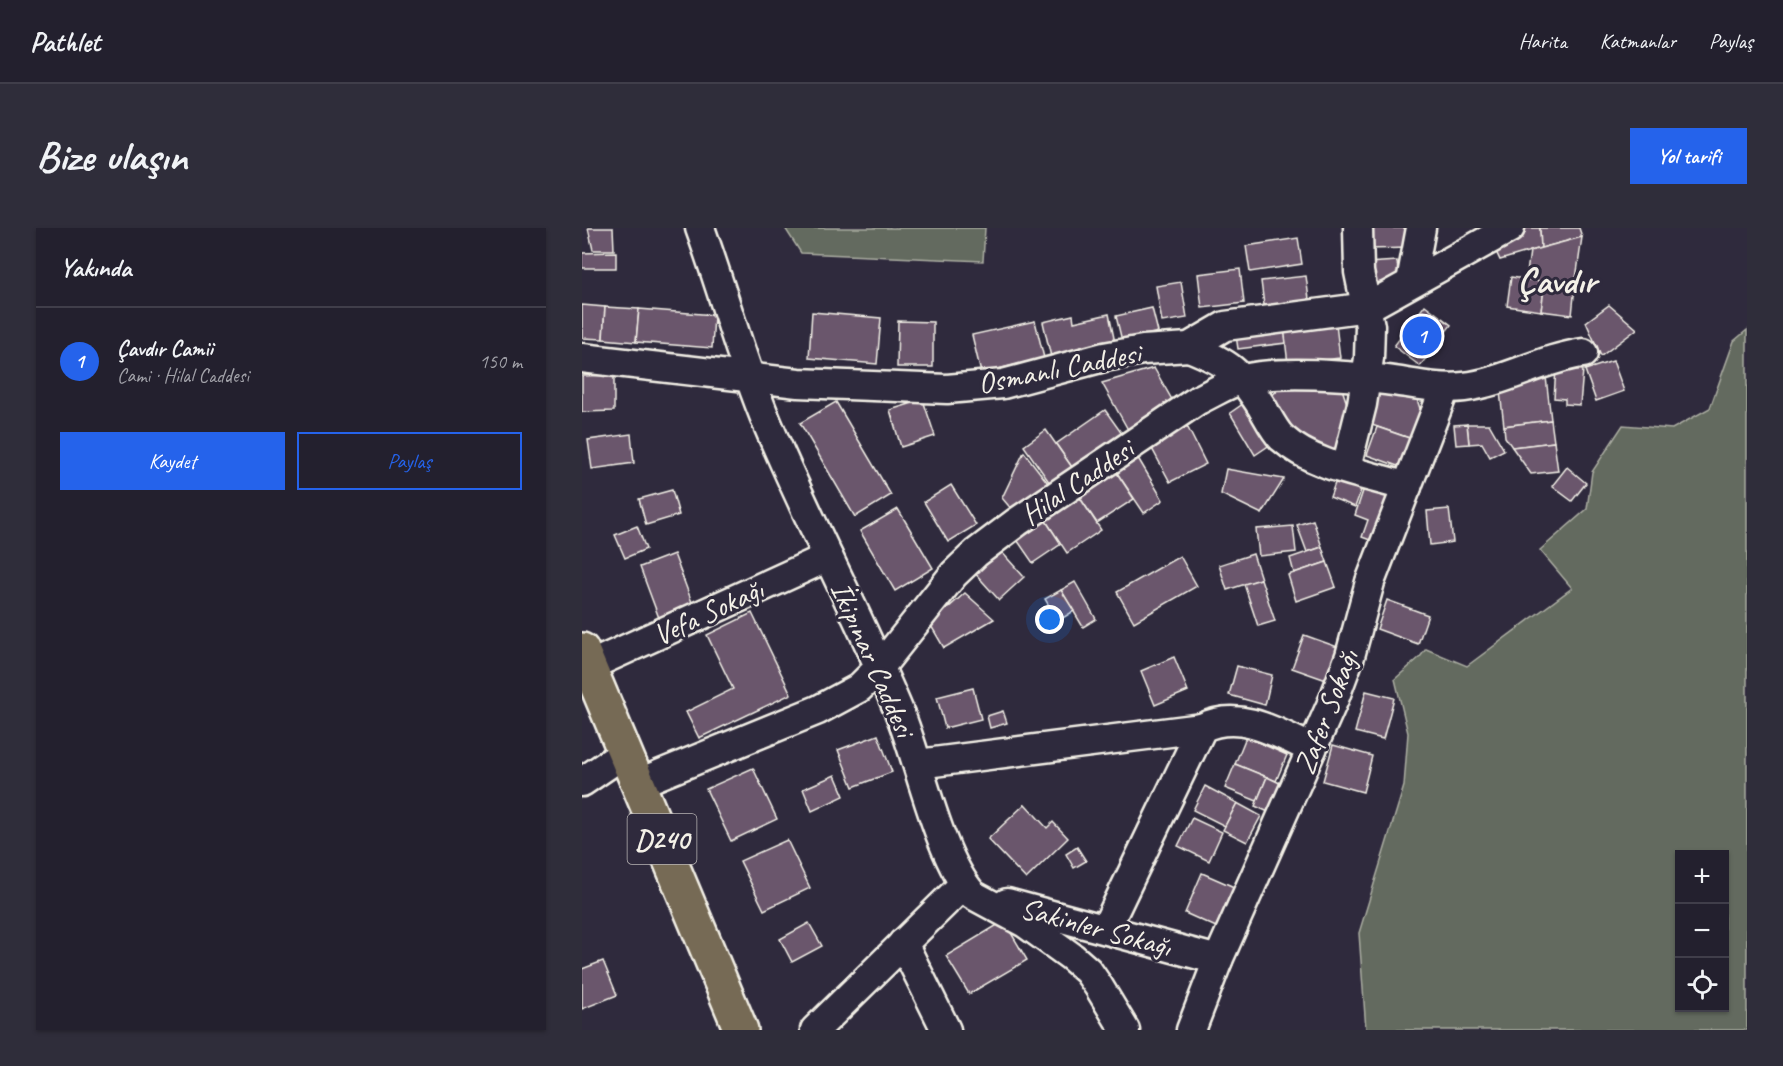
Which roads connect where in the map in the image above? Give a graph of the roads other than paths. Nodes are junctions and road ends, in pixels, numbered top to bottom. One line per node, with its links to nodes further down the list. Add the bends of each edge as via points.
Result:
1 (700, 228): 10 (street, İkipınar Caddesi)
2 (1358, 228): 6 (street, via 1359,272)
3 (1421, 228): 5 (street)
4 (1510, 228): 5 (street, Osmanlı Caddesi)
5 (1411, 282): 6 (street, Osmanlı Caddesi)
6 (1368, 307): 7 (street, Osmanlı Caddesi, via 1225,326); 12 (street)
7 (1189, 347): 10 (street, Osmanlı Caddesi, via 1104,357 1003,384 946,388); 11 (street, via 1216,358)
8 (1583, 353): 13 (street, Hilal Caddesi, via 1559,356 1488,382)
9 (582, 358): 10 (street, Osmanlı Caddesi)
10 (750, 378): 16 (street, İkipınar Caddesi)
11 (1244, 379): 12 (street, Hilal Caddesi); 14 (street, via 1280,436 1302,452); 18 (street, Hilal Caddesi, via 1198,400 976,552 934,597)
12 (1367, 379): 13 (street, Hilal Caddesi); 14 (street)
13 (1445, 388): 15 (street, Zafer Sokağı)
14 (1346, 468): 15 (street)
15 (1407, 486): 20 (street, Zafer Sokağı, via 1370,582 1350,656)
16 (828, 557): 17 (street, Vefa Sokağı); 18 (street, İkipınar Caddesi)
17 (586, 658): 21 (main road, D240)
18 (880, 668): 22 (street, İkipınar Caddesi); 24 (street, Hilal Caddesi, via 859,688 818,710)
19 (1202, 728): 20 (street, via 1231,719 1254,724); 22 (street); 26 (street)
20 (1312, 749): 28 (street, Zafer Sokağı)
21 (626, 752): 23 (street); 24 (main road, D240)
22 (918, 764): 25 (street, İkipınar Caddesi, via 943,838)
23 (582, 782)
24 (639, 783): 29 (main road, D240)
25 (969, 889): 26 (street, Sakinler Sokağı); 27 (street); 32 (street, via 1050,940 1088,971)
26 (1106, 928): 28 (street, Sakinler Sokağı)
27 (903, 944): 30 (street); 31 (street)
28 (1218, 960): 33 (street, Zafer Sokağı)
29 (741, 1030)
30 (815, 1030)
31 (946, 1030)
32 (1125, 1030)
33 (1191, 1030)

